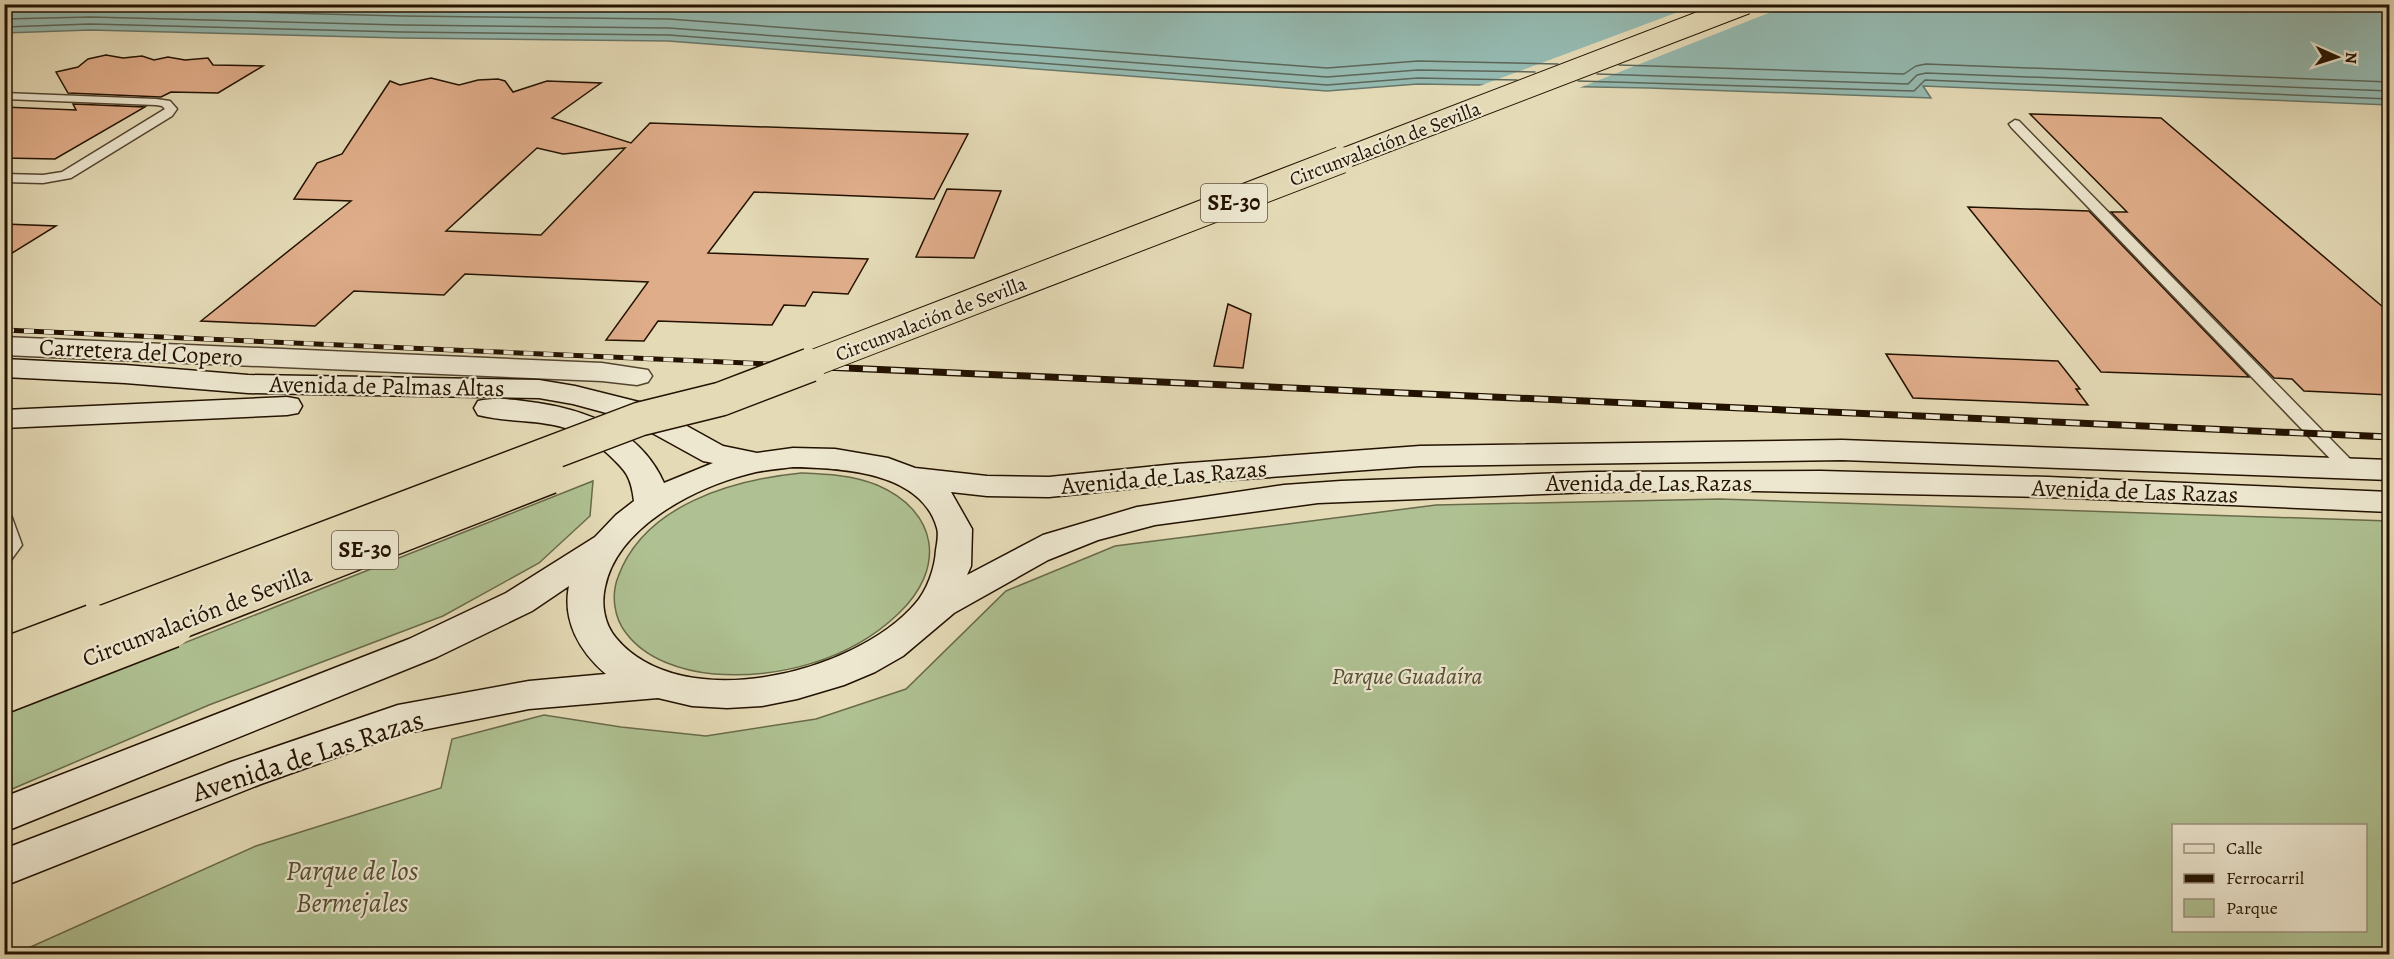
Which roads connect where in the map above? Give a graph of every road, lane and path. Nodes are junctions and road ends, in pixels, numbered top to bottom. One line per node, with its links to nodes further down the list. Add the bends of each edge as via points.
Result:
1 (1746, 4): 10 (highway, Circunvalación de Sevilla / SE-30, bridge)
2 (4, 96): 4 (lane, via 156,102 166,103 171,109 66,175)
3 (2016, 124): 14 (lane)
4 (4, 178)
5 (4, 346): 7 (main road, Carretera del Copero)
6 (4, 368): 9 (main road, Avenida de Palmas Altas, via 125,374)
7 (637, 376)
8 (4, 387): 9 (main road)
9 (254, 395): 11 (main road); 12 (main road, Avenida de Palmas Altas); 13 (main road, Avenida de Palmas Altas, via 437,386 538,389 636,411 714,454); 18 (main road, Avenida de Palmas Altas, via 522,410 566,417 604,433 641,466)
10 (721, 399): 23 (highway, Circunvalación de Sevilla / SE-30, bridge, via 640,419); 25 (highway, Circunvalación de Sevilla / SE-30, bridge, via 655,436)
11 (4, 407)
12 (4, 419)
13 (756, 462): 16 (main road, via 840,457 890,468); 18 (main road, via 701,479)
14 (2349, 468): 15 (main road, Avenida de Las Razas); 16 (main road, Avenida de Las Razas, via 1842,450 1420,456 1049,487 987,486)
15 (2390, 470)
16 (911, 478): 22 (main road, via 948,512 956,535 957,559 948,585)
17 (2390, 502): 22 (main road, Avenida de Las Razas, via 1877,483 1583,481 1293,494 1138,518 1050,545)
18 (651, 504): 20 (main road)
19 (4, 519): 21 (lane, via 12,545)
20 (608, 543): 24 (main road, via 588,584 588,624 612,659); 26 (main road, Avenida de Las Razas, via 519,602 423,648)
21 (4, 556)
22 (931, 611): 24 (main road, via 883,650 808,683 777,690 714,693)
23 (4, 660)
24 (658, 684): 27 (main road, Avenida de Las Razas, via 529,695 398,720 246,772)
25 (4, 691)
26 (4, 815)
27 (4, 868)

